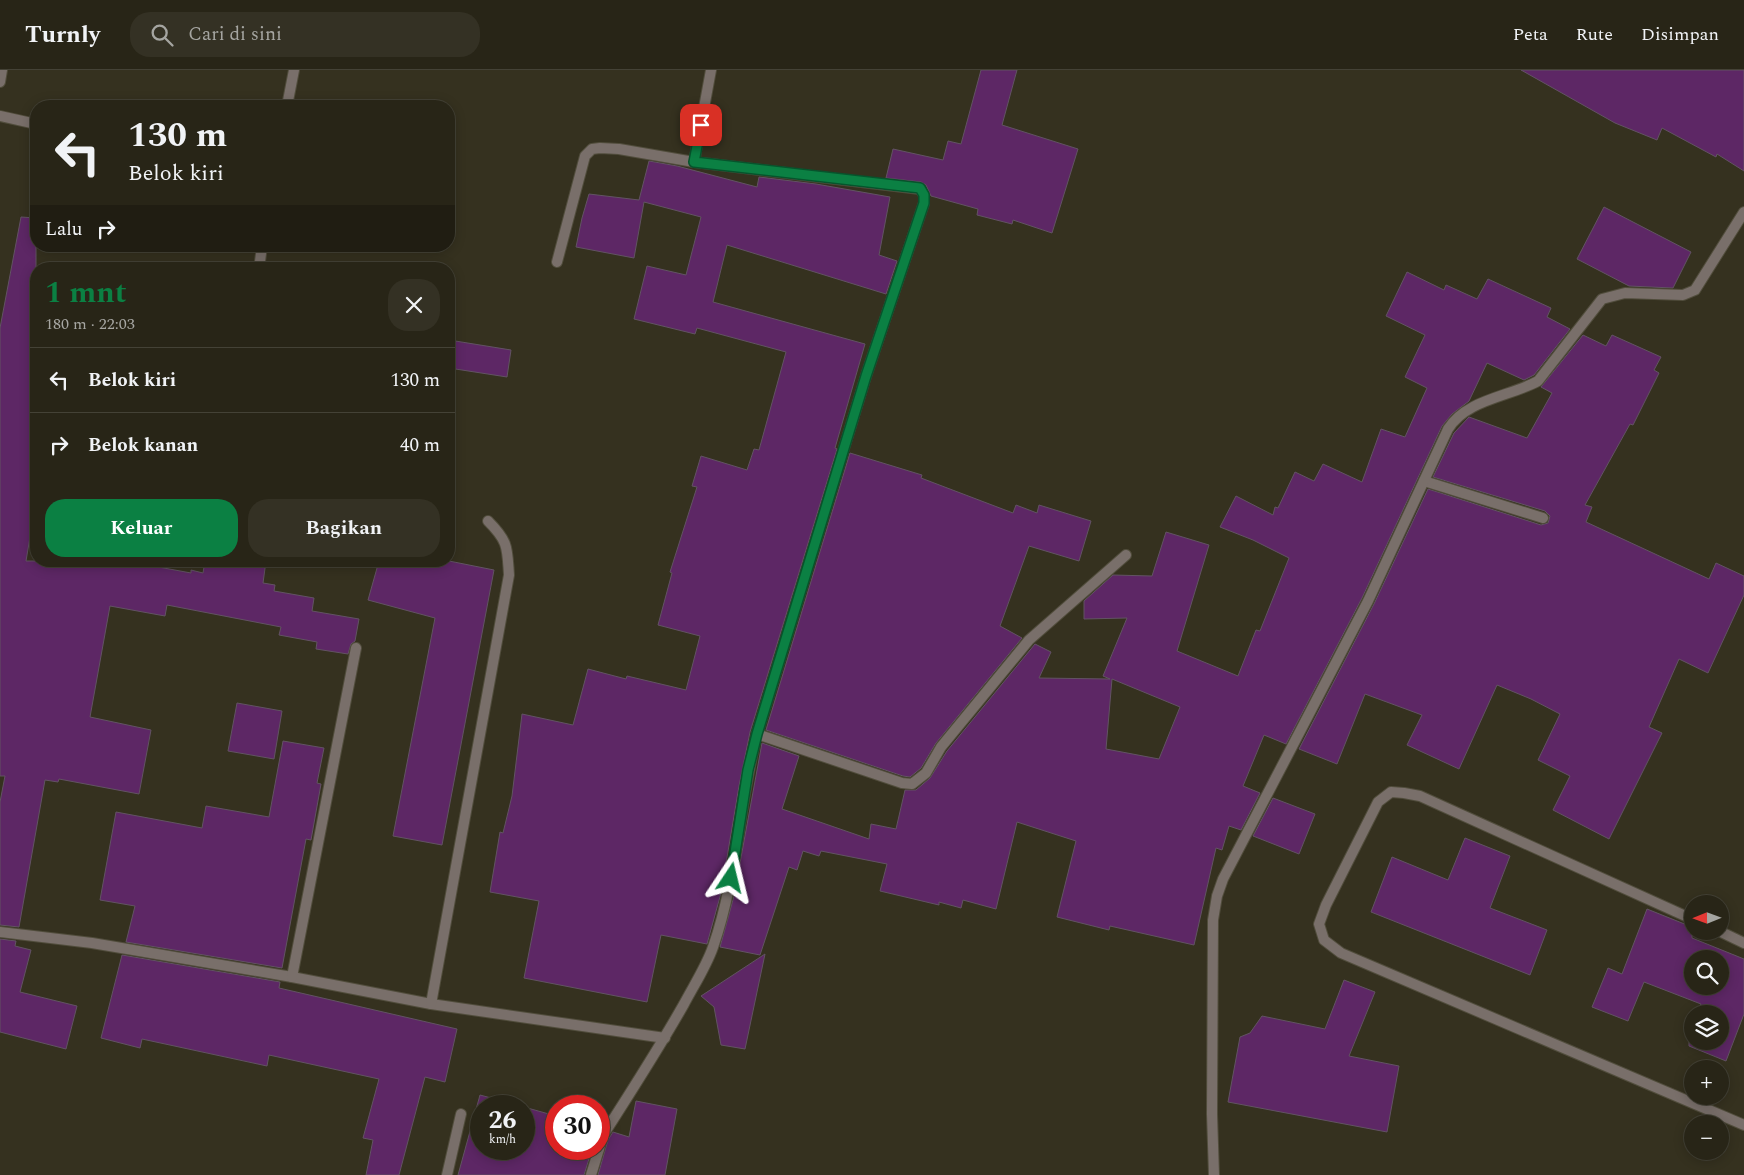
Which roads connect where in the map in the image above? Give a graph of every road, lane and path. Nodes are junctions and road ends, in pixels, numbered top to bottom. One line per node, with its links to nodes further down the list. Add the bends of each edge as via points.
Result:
1 (2, 70): 4 (street)
2 (294, 70): 5 (street)
3 (711, 70): 8 (street)
4 (0, 82)
5 (288, 100)
6 (0, 116): 7 (street)
7 (30, 123)
8 (694, 162): 10 (street, via 619,149 592,149 585,156); 16 (street, via 920,188 924,195)
9 (1744, 212): 11 (street, via 1696,290 1683,295 1624,293 1602,299 1538,381 1485,402 1453,420)
10 (557, 262)
11 (1424, 481): 12 (street); 30 (street, via 1368,601 1217,896 1213,930)
12 (1543, 518)
13 (488, 521): 22 (street, via 507,545 509,575)
14 (1126, 555): 16 (street, via 1029,640 940,747 926,773 912,784)
15 (356, 648): 21 (street)
16 (757, 734): 23 (street, via 731,878 714,945 708,962)
17 (1684, 915): 26 (street, via 1420,796 1390,792 1378,802 1326,905 1320,924 1324,940 1341,953)
18 (0, 932): 21 (street, via 92,943)
19 (1729, 936): 20 (street)
20 (1744, 943)
21 (292, 977): 22 (street)
22 (431, 1004): 23 (street)
23 (665, 1038): 25 (street)
24 (461, 1114): 28 (street)
25 (610, 1124)
26 (1744, 1125)
27 (596, 1160): 29 (street)
28 (446, 1175)
29 (591, 1175)
30 (1214, 1175)

